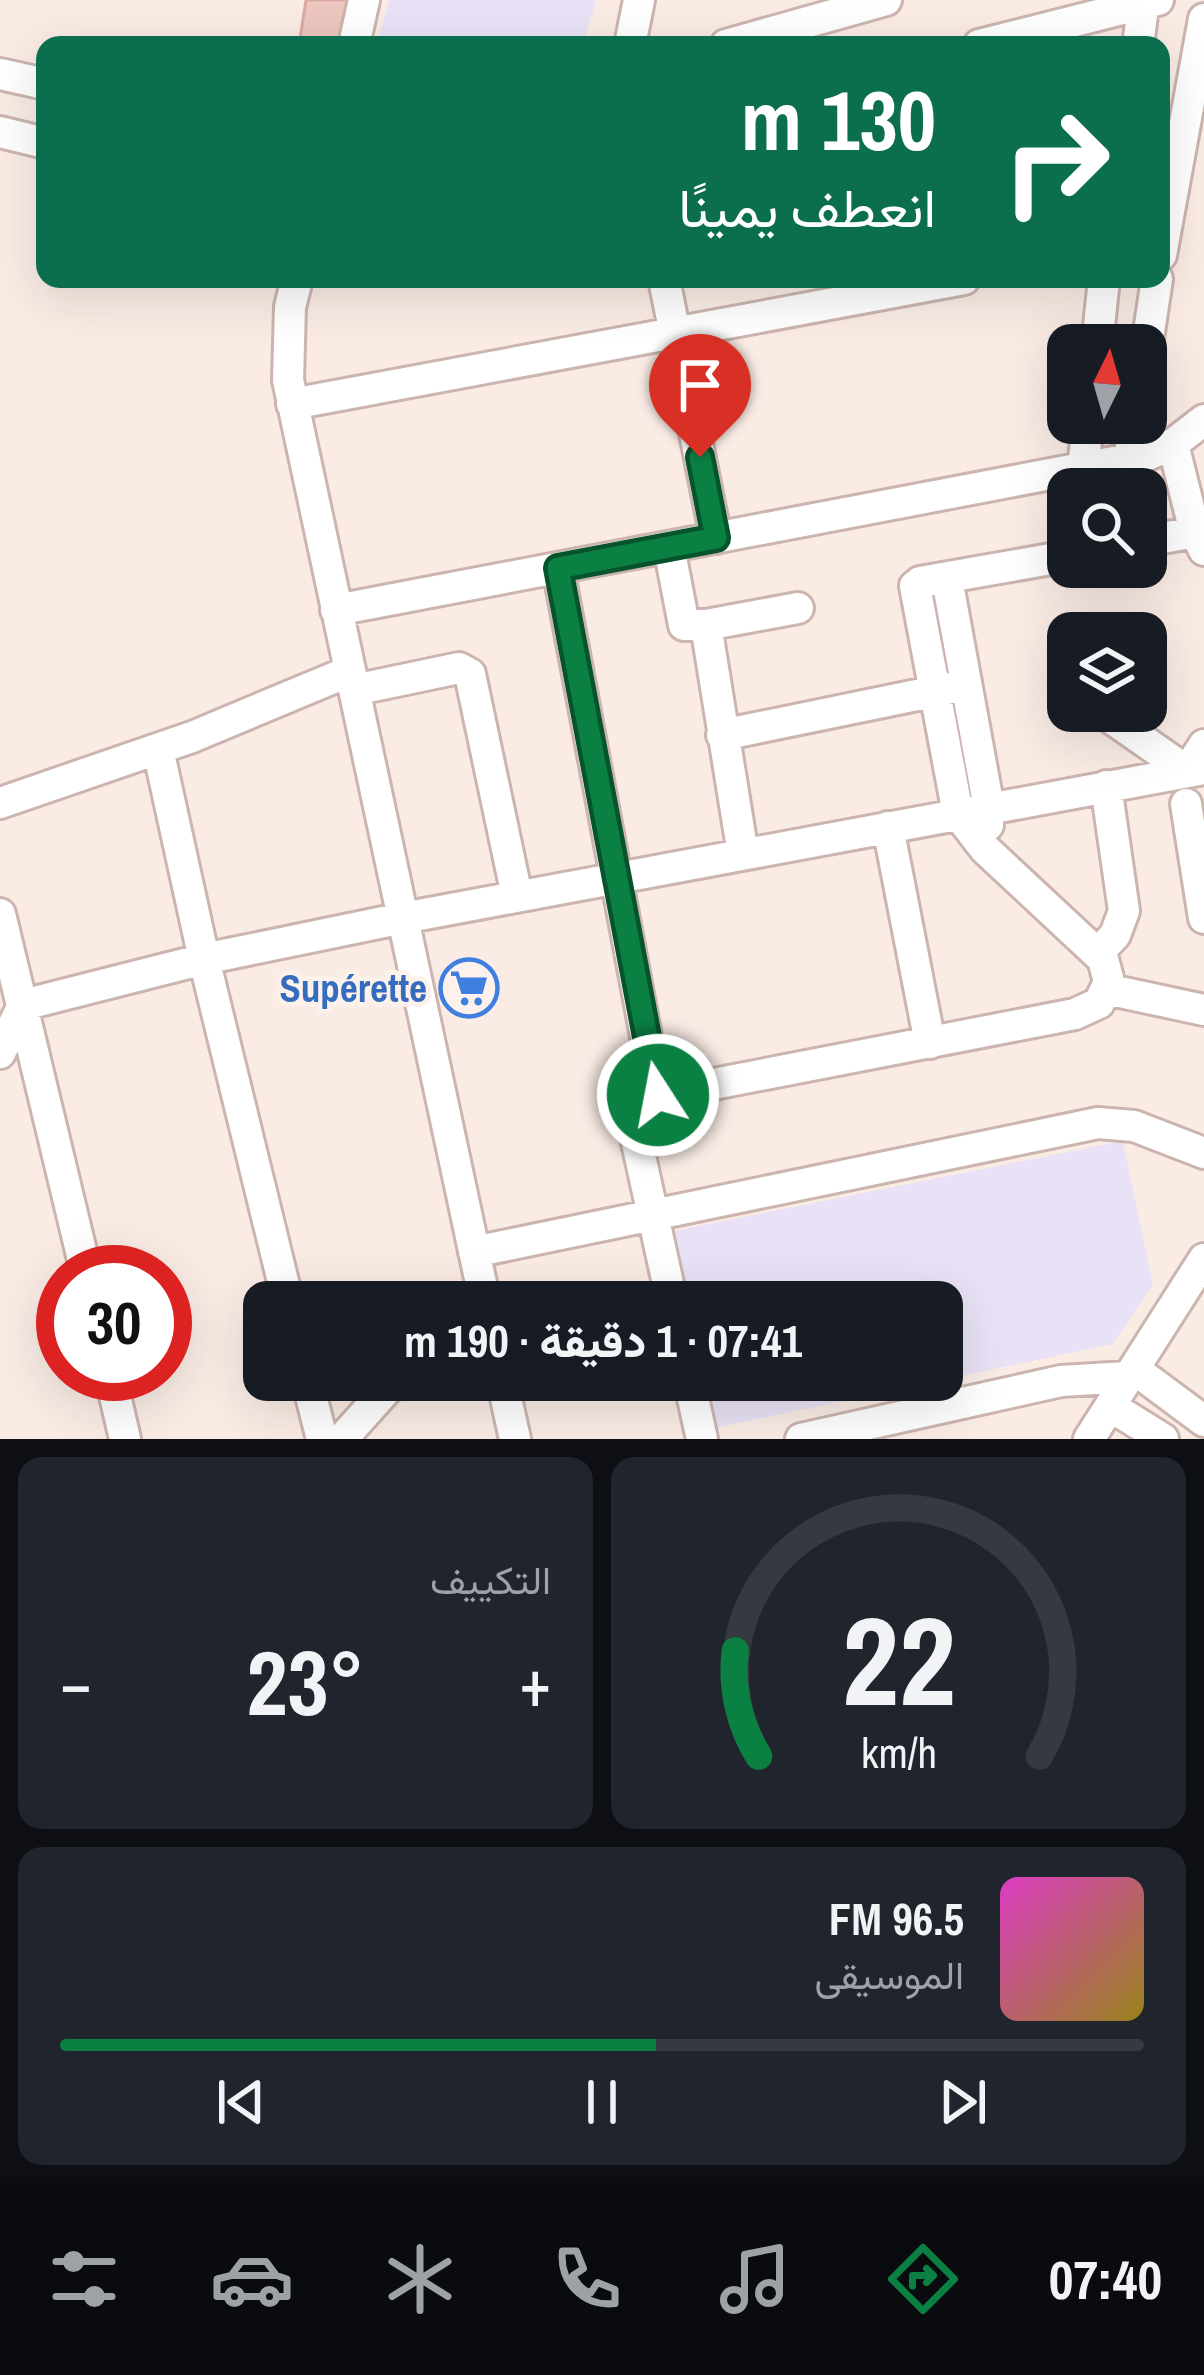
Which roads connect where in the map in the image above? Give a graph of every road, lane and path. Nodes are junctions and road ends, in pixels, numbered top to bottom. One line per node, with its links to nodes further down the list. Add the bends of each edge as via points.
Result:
1 (364, 0): 7 (street)
2 (639, 0): 8 (street)
3 (886, 0): 5 (street)
4 (1149, 1): 10 (street); 11 (street)
5 (833, 8): 9 (street)
6 (1204, 19): 17 (street)
7 (356, 36)
8 (632, 36)
9 (752, 36)
10 (1014, 36)
11 (1140, 36)
12 (0, 74): 13 (street)
13 (36, 82)
14 (0, 132): 15 (street)
15 (36, 141)
16 (1204, 173): 17 (street)
17 (1172, 180): 18 (street)
18 (1170, 193)
19 (296, 288): 27 (street, via 287,341)
20 (666, 288): 26 (street)
21 (897, 288): 26 (street)
22 (1103, 288): 24 (street)
23 (1156, 288): 25 (street)
24 (1099, 324)
25 (1150, 324)
26 (675, 335): 27 (street); 35 (street)
27 (292, 404): 43 (street)
28 (1204, 420): 31 (street)
29 (1086, 444): 33 (street)
30 (1132, 444): 32 (street)
31 (1173, 444): 32 (street); 37 (street)
32 (1130, 459): 33 (street)
33 (1083, 468)
34 (1047, 475): 35 (street)
35 (716, 538): 38 (street)
36 (1167, 541): 37 (street)
37 (1200, 541)
38 (669, 547): 40 (street); 44 (street, via 684,625)
39 (1047, 560): 41 (street)
40 (558, 568): 43 (street); 61 (street)
41 (947, 579): 46 (street); 47 (street, via 915,586)
42 (798, 608): 44 (street)
43 (336, 610): 45 (street)
44 (706, 625): 49 (street)
45 (352, 680): 50 (street); 62 (street, via 468,671); 64 (street)
46 (967, 685): 47 (street); 56 (street)
47 (935, 692): 49 (street); 57 (street)
48 (1142, 732): 51 (street)
49 (722, 735): 60 (street)
50 (158, 749): 54 (street); 67 (street)
51 (1198, 761): 52 (street)
52 (1146, 778): 53 (street); 55 (street, via 1154,790)
53 (1106, 786): 56 (street); 66 (street, via 1124,910)
54 (0, 803)
55 (1195, 806): 65 (street)
56 (989, 808): 57 (street); 59 (street)
57 (958, 814): 58 (street); 59 (street)
58 (888, 827): 60 (street); 71 (street)
59 (986, 849): 66 (street)
60 (743, 854): 61 (street)
61 (616, 878): 62 (street); 73 (street)
62 (517, 896): 64 (street)
63 (0, 914): 69 (street)
64 (403, 918): 67 (street); 77 (street)
65 (1204, 918)
66 (1098, 953): 68 (street)
67 (204, 959): 69 (street); 79 (street)
68 (1106, 989): 70 (street); 71 (street, via 1099,1003 1075,1014)
69 (23, 1005): 72 (street); 76 (street)
70 (1204, 1010)
71 (930, 1043): 73 (street)
72 (0, 1053)
73 (658, 1095): 75 (street, via 631,1108)
74 (1204, 1153): 75 (street, via 1134,1126 1098,1123)
75 (653, 1214): 77 (street); 81 (street)
76 (80, 1245)
77 (474, 1252): 80 (street)
78 (1204, 1259): 82 (street)
79 (283, 1281)
80 (476, 1281)
81 (667, 1281)
82 (1131, 1373): 88 (street); 89 (street); 96 (street)
83 (116, 1401): 91 (street)
84 (313, 1401): 92 (street)
85 (376, 1401): 93 (street)
86 (507, 1401): 94 (street)
87 (694, 1401): 95 (street)
88 (1110, 1406): 90 (street); 97 (street)
89 (1204, 1421)
90 (1146, 1435)
91 (125, 1439)
92 (322, 1439)
93 (342, 1439)
94 (515, 1439)
95 (703, 1439)
96 (801, 1439)
97 (1089, 1439)

